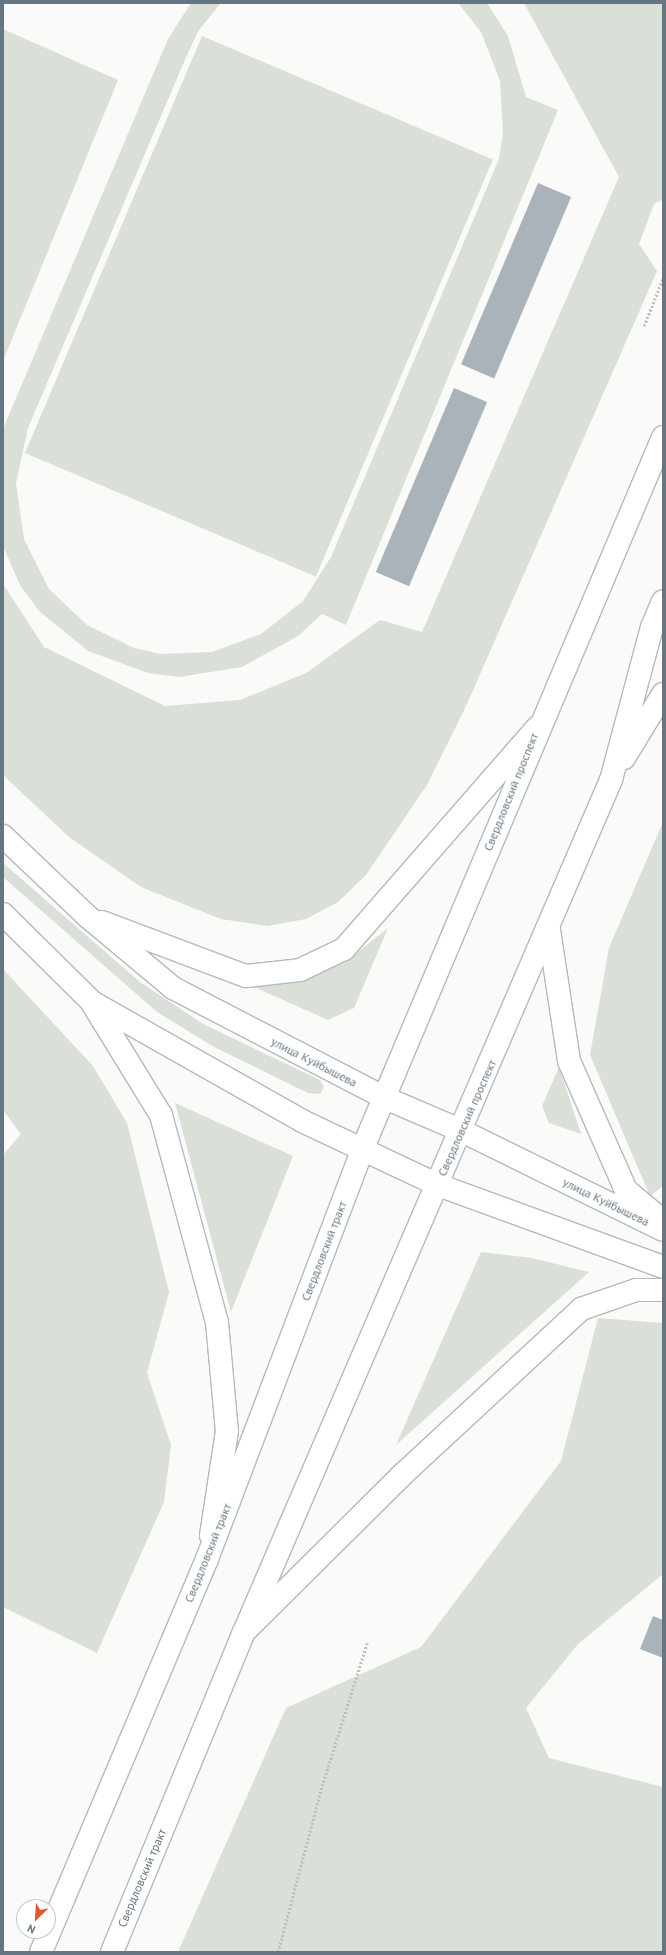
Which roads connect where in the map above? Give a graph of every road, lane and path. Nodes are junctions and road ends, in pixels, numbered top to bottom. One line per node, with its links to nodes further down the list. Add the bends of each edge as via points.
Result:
1 (663, 278): 2 (path)
2 (644, 326)
3 (663, 437): 6 (main road, Свердловский проспект)
4 (663, 601): 7 (main road, Свердловский проспект, via 652,627)
5 (663, 694): 7 (main road)
6 (537, 728): 10 (main road, via 344,949 300,970 246,976); 13 (main road, Свердловский проспект)
7 (611, 780): 11 (main road, Свердловский проспект)
8 (3, 836): 10 (main road, улица Куйбышева)
9 (3, 914): 12 (main road)
10 (87, 916): 13 (main road, улица Куйбышева, via 173,988)
11 (548, 930): 14 (main road, Свердловский проспект); 17 (main road, via 569,1061 626,1190)
12 (92, 1002): 15 (main road, via 302,1121); 21 (main road, via 161,1116 217,1322 227,1431)
13 (385, 1098): 14 (main road, улица Куйбышева); 15 (main road, Свердловский проспект)
14 (462, 1131): 16 (main road, Свердловский проспект); 18 (main road, улица Куйбышева)
15 (362, 1150): 16 (main road); 21 (main road, Свердловский тракт)
16 (438, 1186): 19 (main road); 22 (main road, Свердловский тракт)
17 (663, 1221)
18 (663, 1230)
19 (663, 1267)
20 (663, 1290): 22 (main road, via 636,1290 581,1309 402,1475)
21 (207, 1559): 24 (main road, Свердловский тракт)
22 (244, 1632): 25 (main road, Свердловский тракт)
23 (367, 1643): 26 (path, via 322,1786)
24 (41, 1952)
25 (112, 1952)
26 (278, 1952)

